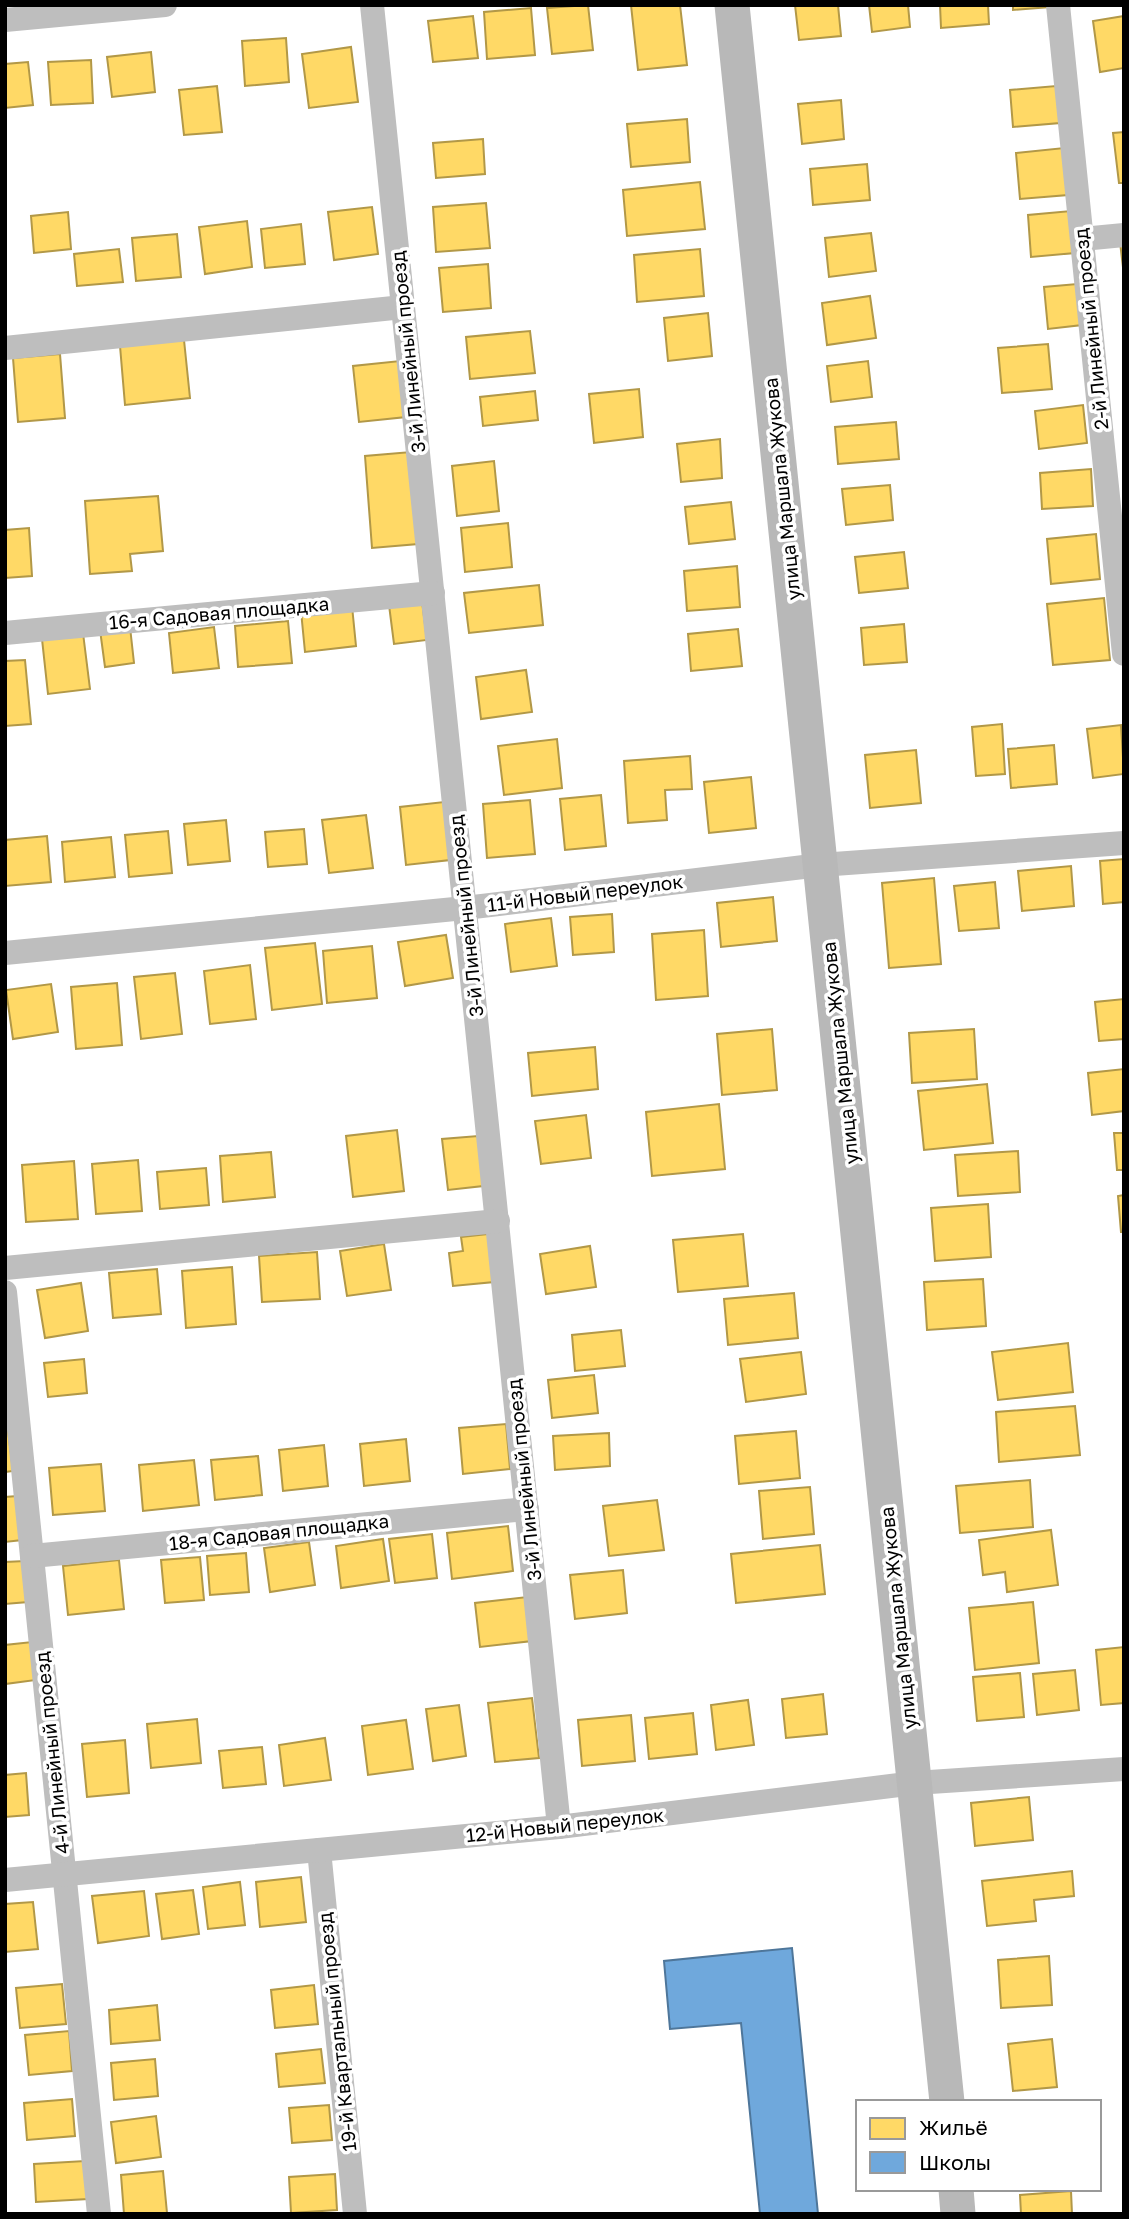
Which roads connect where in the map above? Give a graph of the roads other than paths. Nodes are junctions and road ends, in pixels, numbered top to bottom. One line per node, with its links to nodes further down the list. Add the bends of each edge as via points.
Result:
1 (164, 5): 5 (street)
2 (372, 5): 8 (street, 3-й Линейный проезд)
3 (732, 5): 15 (main road, улица Маршала Жукова)
4 (1059, 5): 7 (street, 2-й Линейный проезд)
5 (5, 20)
6 (1124, 235): 7 (street)
7 (1082, 239): 10 (street, 2-й Линейный проезд)
8 (403, 307): 9 (street); 11 (street, 3-й Линейный проезд)
9 (5, 348)
10 (1118, 530): 13 (street, 2-й Линейный проезд)
11 (433, 593): 12 (street, 16-я Садовая площадка); 16 (street, 3-й Линейный проезд)
12 (5, 633)
13 (1124, 653)
14 (1124, 843): 15 (street, 11-й Новый переулок)
15 (820, 864): 16 (street, 11-й Новый переулок); 24 (main road, улица Маршала Жукова)
16 (465, 908): 17 (street, 11-й Новый переулок); 18 (street, 3-й Линейный проезд)
17 (5, 953)
18 (498, 1221): 19 (street); 21 (street, 3-й Линейный проезд)
19 (5, 1268)
20 (5, 1292): 22 (street, 4-й Линейный проезд)
21 (527, 1508): 22 (street, 18-я Садовая площадка); 25 (street, 3-й Линейный проезд)
22 (32, 1556): 27 (street, 4-й Линейный проезд)
23 (1124, 1769): 24 (street, 12-й Новый переулок)
24 (915, 1783): 25 (street, 12-й Новый переулок); 29 (main road, улица Маршала Жукова)
25 (559, 1827): 26 (street, 12-й Новый переулок)
26 (319, 1850): 27 (street, 12-й Новый переулок); 32 (street, 19-й Квартальный проезд)
27 (64, 1875): 28 (street, 12-й Новый переулок); 31 (street, 4-й Линейный проезд)
28 (5, 1880)
29 (947, 2100)
30 (956, 2191): 33 (main road)
31 (99, 2214)
32 (355, 2214)
33 (958, 2214)

